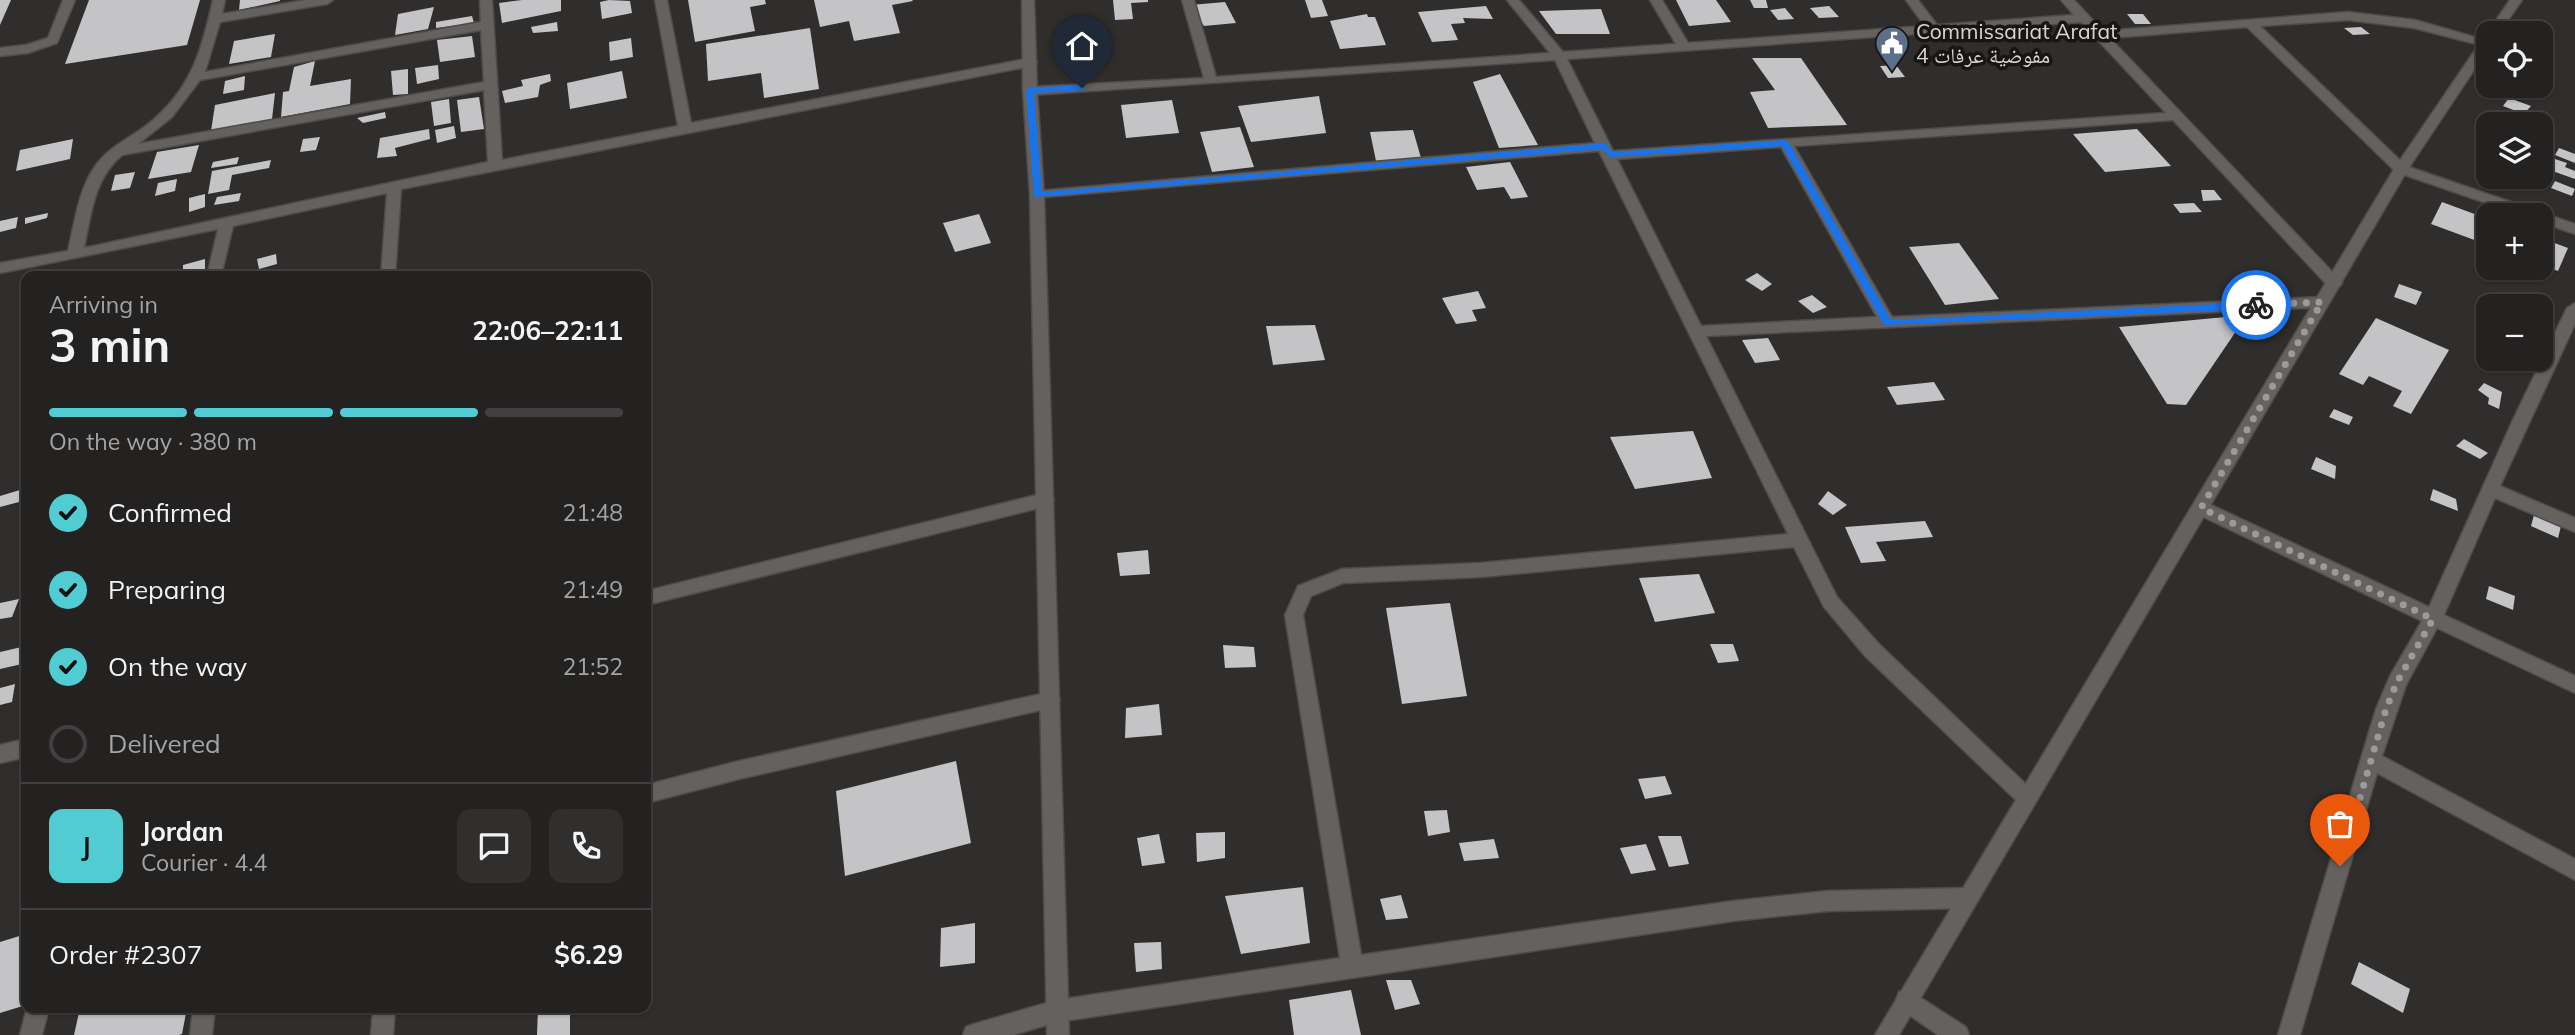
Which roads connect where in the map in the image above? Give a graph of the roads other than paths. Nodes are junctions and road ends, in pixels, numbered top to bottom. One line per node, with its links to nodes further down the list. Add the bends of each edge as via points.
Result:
1 (69, 0): 22 (street, via 53,40)
2 (219, 0): 14 (street)
3 (327, 0): 14 (street)
4 (486, 0): 17 (street)
5 (661, 0): 31 (street)
6 (1028, 0): 25 (street)
7 (1188, 0): 27 (street)
8 (1513, 0): 23 (street)
9 (1656, 0): 21 (street)
10 (1912, 0): 18 (street)
11 (2067, 0): 13 (street)
12 (2516, 0): 15 (street)
13 (2083, 18): 18 (street); 19 (street)
14 (215, 19): 26 (street)
15 (2501, 21)
16 (2249, 23): 19 (street); 20 (street, via 2348,16); 36 (street)
17 (486, 25): 26 (street); 28 (street)
18 (1933, 28): 21 (street)
19 (2099, 35): 30 (street)
20 (2476, 36)
21 (1684, 45): 23 (street)
22 (0, 52)
23 (1558, 54): 27 (street); 33 (street)
24 (2476, 58): 36 (street)
25 (1031, 62): 29 (street); 31 (street)
26 (197, 77): 34 (street, via 179,104)
27 (1211, 81): 29 (street)
28 (490, 85): 34 (street); 35 (street)
29 (1030, 91): 38 (street)
30 (2176, 117): 32 (street); 47 (street)
31 (685, 128): 35 (street)
32 (1785, 143): 33 (street); 50 (street)
33 (1607, 150): 38 (street); 51 (street)
34 (119, 151): 43 (street, via 102,165 91,185)
35 (495, 165): 37 (street)
36 (2400, 169): 39 (street); 47 (street)
37 (394, 187): 40 (street); 46 (street)
38 (1037, 195): 54 (street)
39 (2500, 203)
40 (228, 221): 43 (street); 45 (street)
41 (2553, 222): 42 (street)
42 (2575, 229)
43 (75, 255): 44 (street)
44 (1, 270)
45 (216, 271)
46 (388, 271)
47 (2334, 283): 48 (street)
48 (2322, 302): 50 (street); 55 (street)
49 (2575, 308): 52 (street)
50 (1888, 323): 51 (street)
51 (1696, 331): 57 (street)
52 (2570, 332): 53 (street)
53 (2490, 489): 56 (street); 59 (street)
54 (1045, 500): 58 (street); 61 (street)
55 (2201, 508): 59 (street); 66 (street)
56 (2575, 525)
57 (1800, 540): 66 (street, via 1830,602 1872,650); 69 (street, via 1481,570 1342,576 1304,591 1294,615)
58 (651, 597)
59 (2433, 619): 60 (street); 64 (street, via 2397,682)
60 (2575, 685)
61 (1050, 700): 65 (street); 71 (street)
62 (21, 749): 63 (street)
63 (0, 754)
64 (2371, 760): 67 (street); 75 (street)
65 (651, 793)
66 (2027, 798): 68 (street)
67 (2575, 870)
68 (1968, 898): 69 (street, via 1828,901 1733,911); 70 (street)
69 (1352, 967): 71 (street)
70 (1907, 1000): 81 (street); 82 (street)
71 (1058, 1011): 79 (street); 80 (street)
72 (37, 1013): 76 (street)
73 (203, 1013): 77 (street)
74 (384, 1013): 78 (street)
75 (2296, 1032)
76 (31, 1035)
77 (201, 1035)
78 (382, 1035)
79 (974, 1035)
80 (1058, 1035)
81 (1885, 1035)
82 (1958, 1035)

